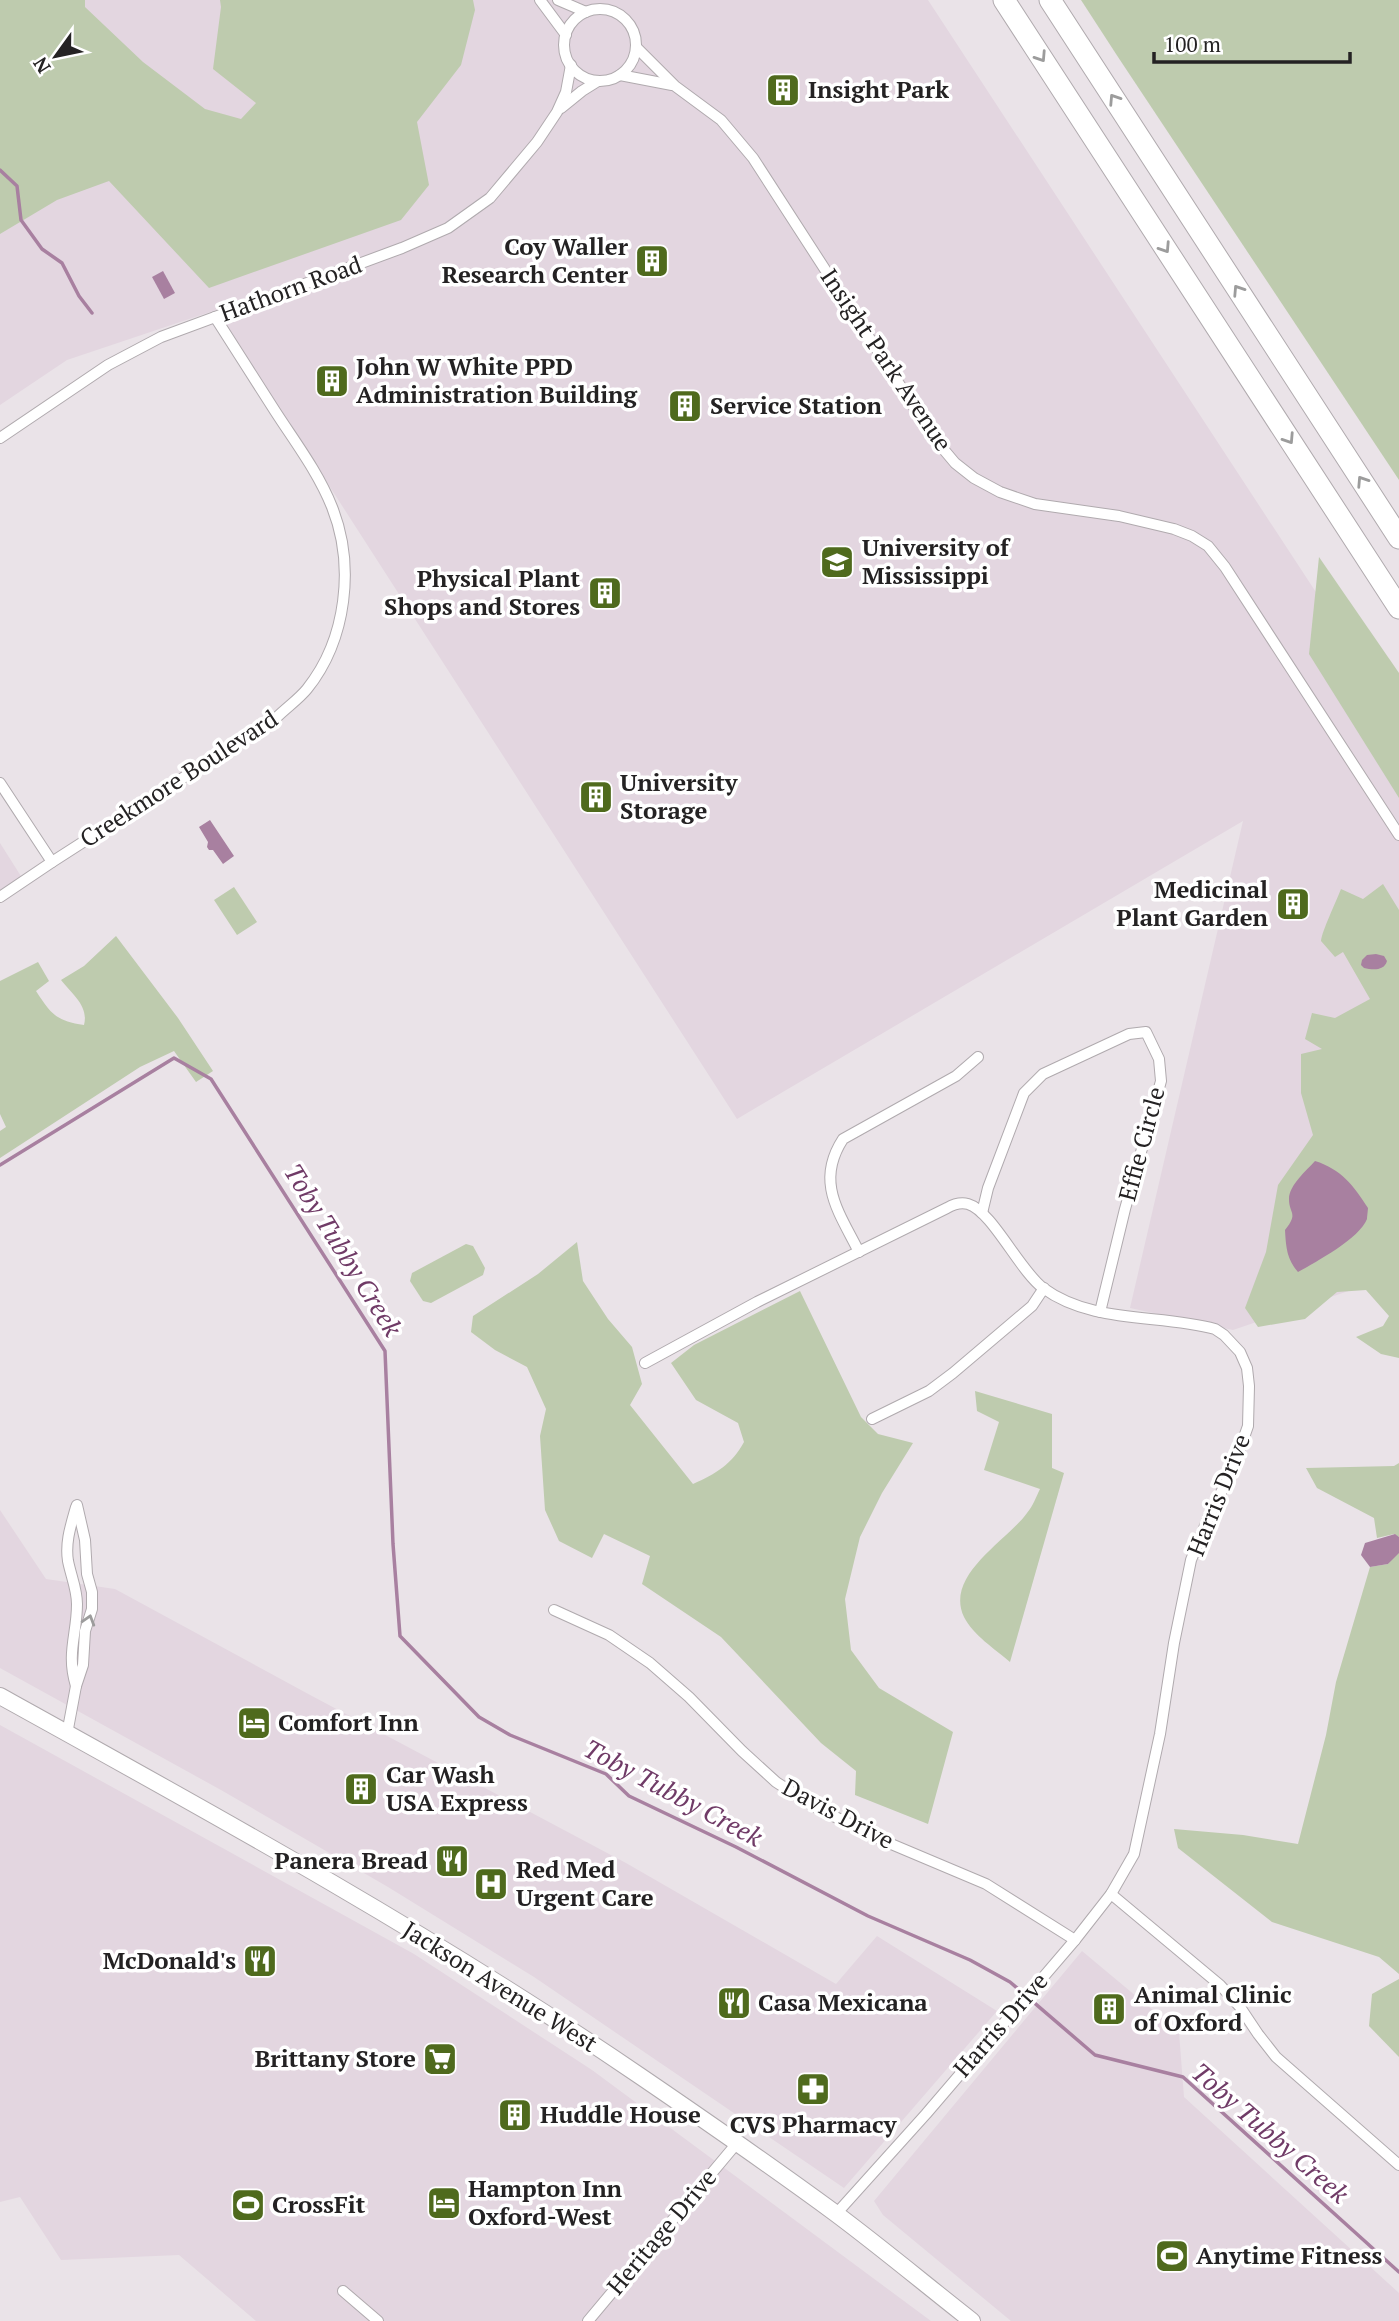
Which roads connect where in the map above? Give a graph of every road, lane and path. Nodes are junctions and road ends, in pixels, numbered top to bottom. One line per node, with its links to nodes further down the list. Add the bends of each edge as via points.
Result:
1 (540, 0): 6 (street, Hathorn Road)
2 (558, 0): 5 (street)
3 (1004, 0): 16 (highway, one-way to 16)
4 (1050, 0): 15 (highway, one-way to 4)
5 (586, 12): 6 (street, via 577,17); 7 (street, via 606,10 624,18)
6 (566, 35): 8 (street, Hathorn Road)
7 (636, 47): 9 (street, via 634,58); 11 (street, Insight Park Avenue)
8 (570, 65): 10 (street); 12 (street, Hathorn Road)
9 (620, 75): 10 (street, Hathorn Road); 11 (street)
10 (598, 81): 12 (street, Hathorn Road)
11 (675, 86): 18 (street, Insight Park Avenue, via 721,120 753,158 934,438 955,463 1015,498 1152,524 1208,546)
12 (557, 112): 13 (street, Hathorn Road, via 489,198 448,228)
13 (215, 317): 14 (street, Hathorn Road, via 160,337 108,365); 19 (street, Creekmore Boulevard, via 313,468 332,508 343,542 346,581 340,622 307,689 276,718)
14 (0, 438)
15 (1399, 538)
16 (1399, 608)
17 (0, 783): 19 (street)
18 (1399, 835)
19 (52, 862): 20 (street)
20 (0, 897)
21 (978, 1057): 23 (street, via 956,1076 843,1139 833,1154 831,1194)
22 (982, 1213): 23 (street, via 957,1203); 24 (street, Harris Drive); 25 (street, Effie Circle, via 1024,1093 1042,1074 1129,1034 1146,1032 1159,1059 1161,1081)
23 (859, 1252): 26 (street)
24 (1044, 1288): 25 (street, Harris Drive, via 1066,1302); 27 (street, via 1032,1306 953,1373 929,1391)
25 (1100, 1312): 32 (street, Harris Drive, via 1215,1329 1240,1352 1249,1386 1248,1426 1191,1560 1134,1854)
26 (645, 1363)
27 (872, 1419)
28 (554, 1609): 33 (street, Davis Drive, via 609,1635 650,1662 775,1782 813,1806 986,1884)
29 (76, 1686): 29 (street, one-way to 29, via 92,1609 77,1505 67,1536 77,1593 71,1668); 31 (street)
30 (0, 1696): 31 (main road, Jackson Avenue West)
31 (67, 1734): 34 (main road, Jackson Avenue West, via 454,1956)
32 (1111, 1894): 33 (street, Harris Drive); 35 (street, via 1220,1985 1276,2057)
33 (1075, 1940): 36 (street, Harris Drive)
34 (737, 2143): 36 (main road, Jackson Avenue West); 39 (street, Heritage Drive)
35 (1399, 2165)
36 (836, 2214): 40 (main road, Jackson Avenue West)
37 (343, 2291): 38 (street)
38 (378, 2321)
39 (588, 2321)
40 (972, 2321)

